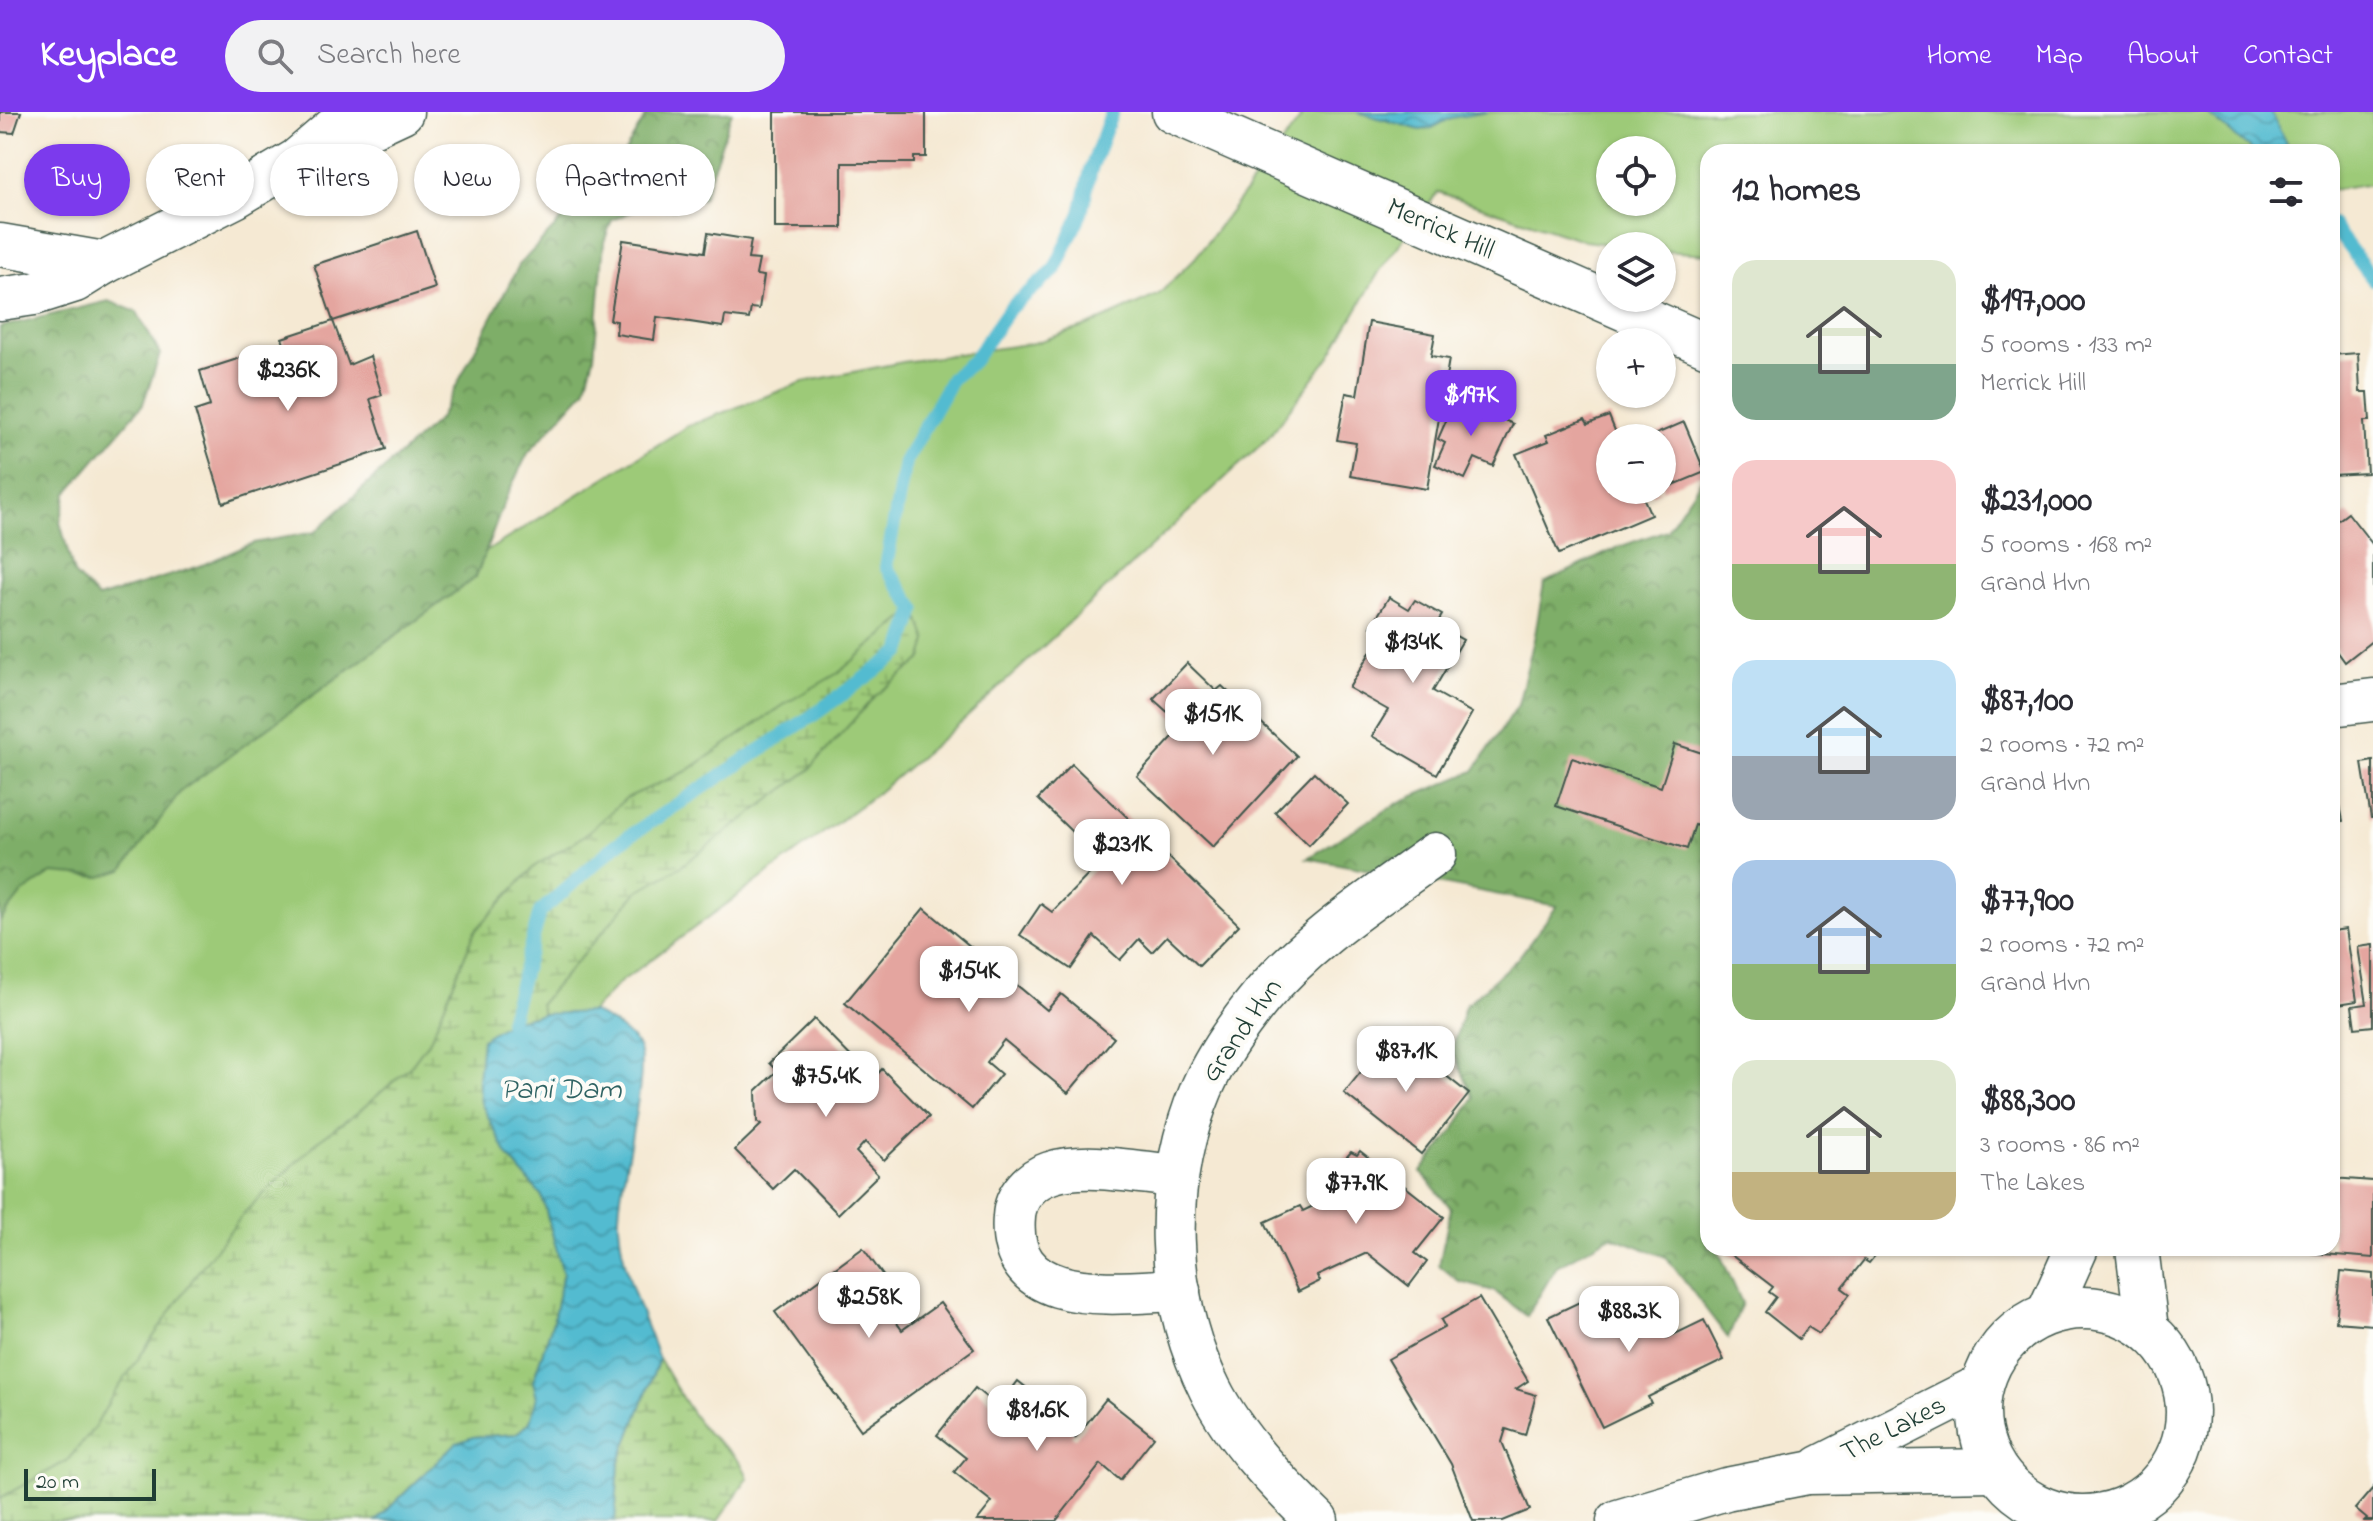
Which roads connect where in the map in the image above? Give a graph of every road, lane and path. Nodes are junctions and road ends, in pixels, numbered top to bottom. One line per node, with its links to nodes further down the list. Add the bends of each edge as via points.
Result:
1 (353, 112): 4 (street)
2 (402, 112): 5 (street)
3 (1174, 112): 10 (street, Merrick Hill)
4 (316, 144)
5 (332, 144)
6 (270, 176): 8 (street)
7 (0, 245): 8 (street)
8 (104, 263): 9 (street, via 75,281)
9 (0, 299)
10 (1700, 342)
11 (2373, 700): 12 (street)
12 (2340, 704)
13 (1435, 854): 14 (street, Grand Hvn, via 1308,947 1262,996 1202,1087)
14 (1177, 1176): 17 (street, Grand Hvn, via 1173,1206); 17 (street, via 1073,1168 1035,1179 1014,1211 1013,1243 1029,1272 1061,1287 1099,1292)
15 (2073, 1256): 18 (street)
16 (2138, 1256): 19 (street)
17 (1179, 1290): 25 (street, Grand Hvn, via 1192,1346 1211,1391 1280,1485)
18 (2048, 1313): 19 (street, via 2082,1307 2117,1313); 20 (street, via 2018,1330 1994,1355)
19 (2147, 1329): 23 (street, via 2171,1354 2185,1386 2188,1420)
20 (1980, 1386): 21 (street, via 1983,1444); 22 (street, The Lakes)
21 (1995, 1470): 22 (street, The Lakes); 24 (street, via 2038,1507)
22 (1808, 1473): 26 (street, The Lakes, via 1726,1489)
23 (2163, 1502): 24 (street)
24 (2067, 1518)
25 (1317, 1521)
26 (1618, 1521)

